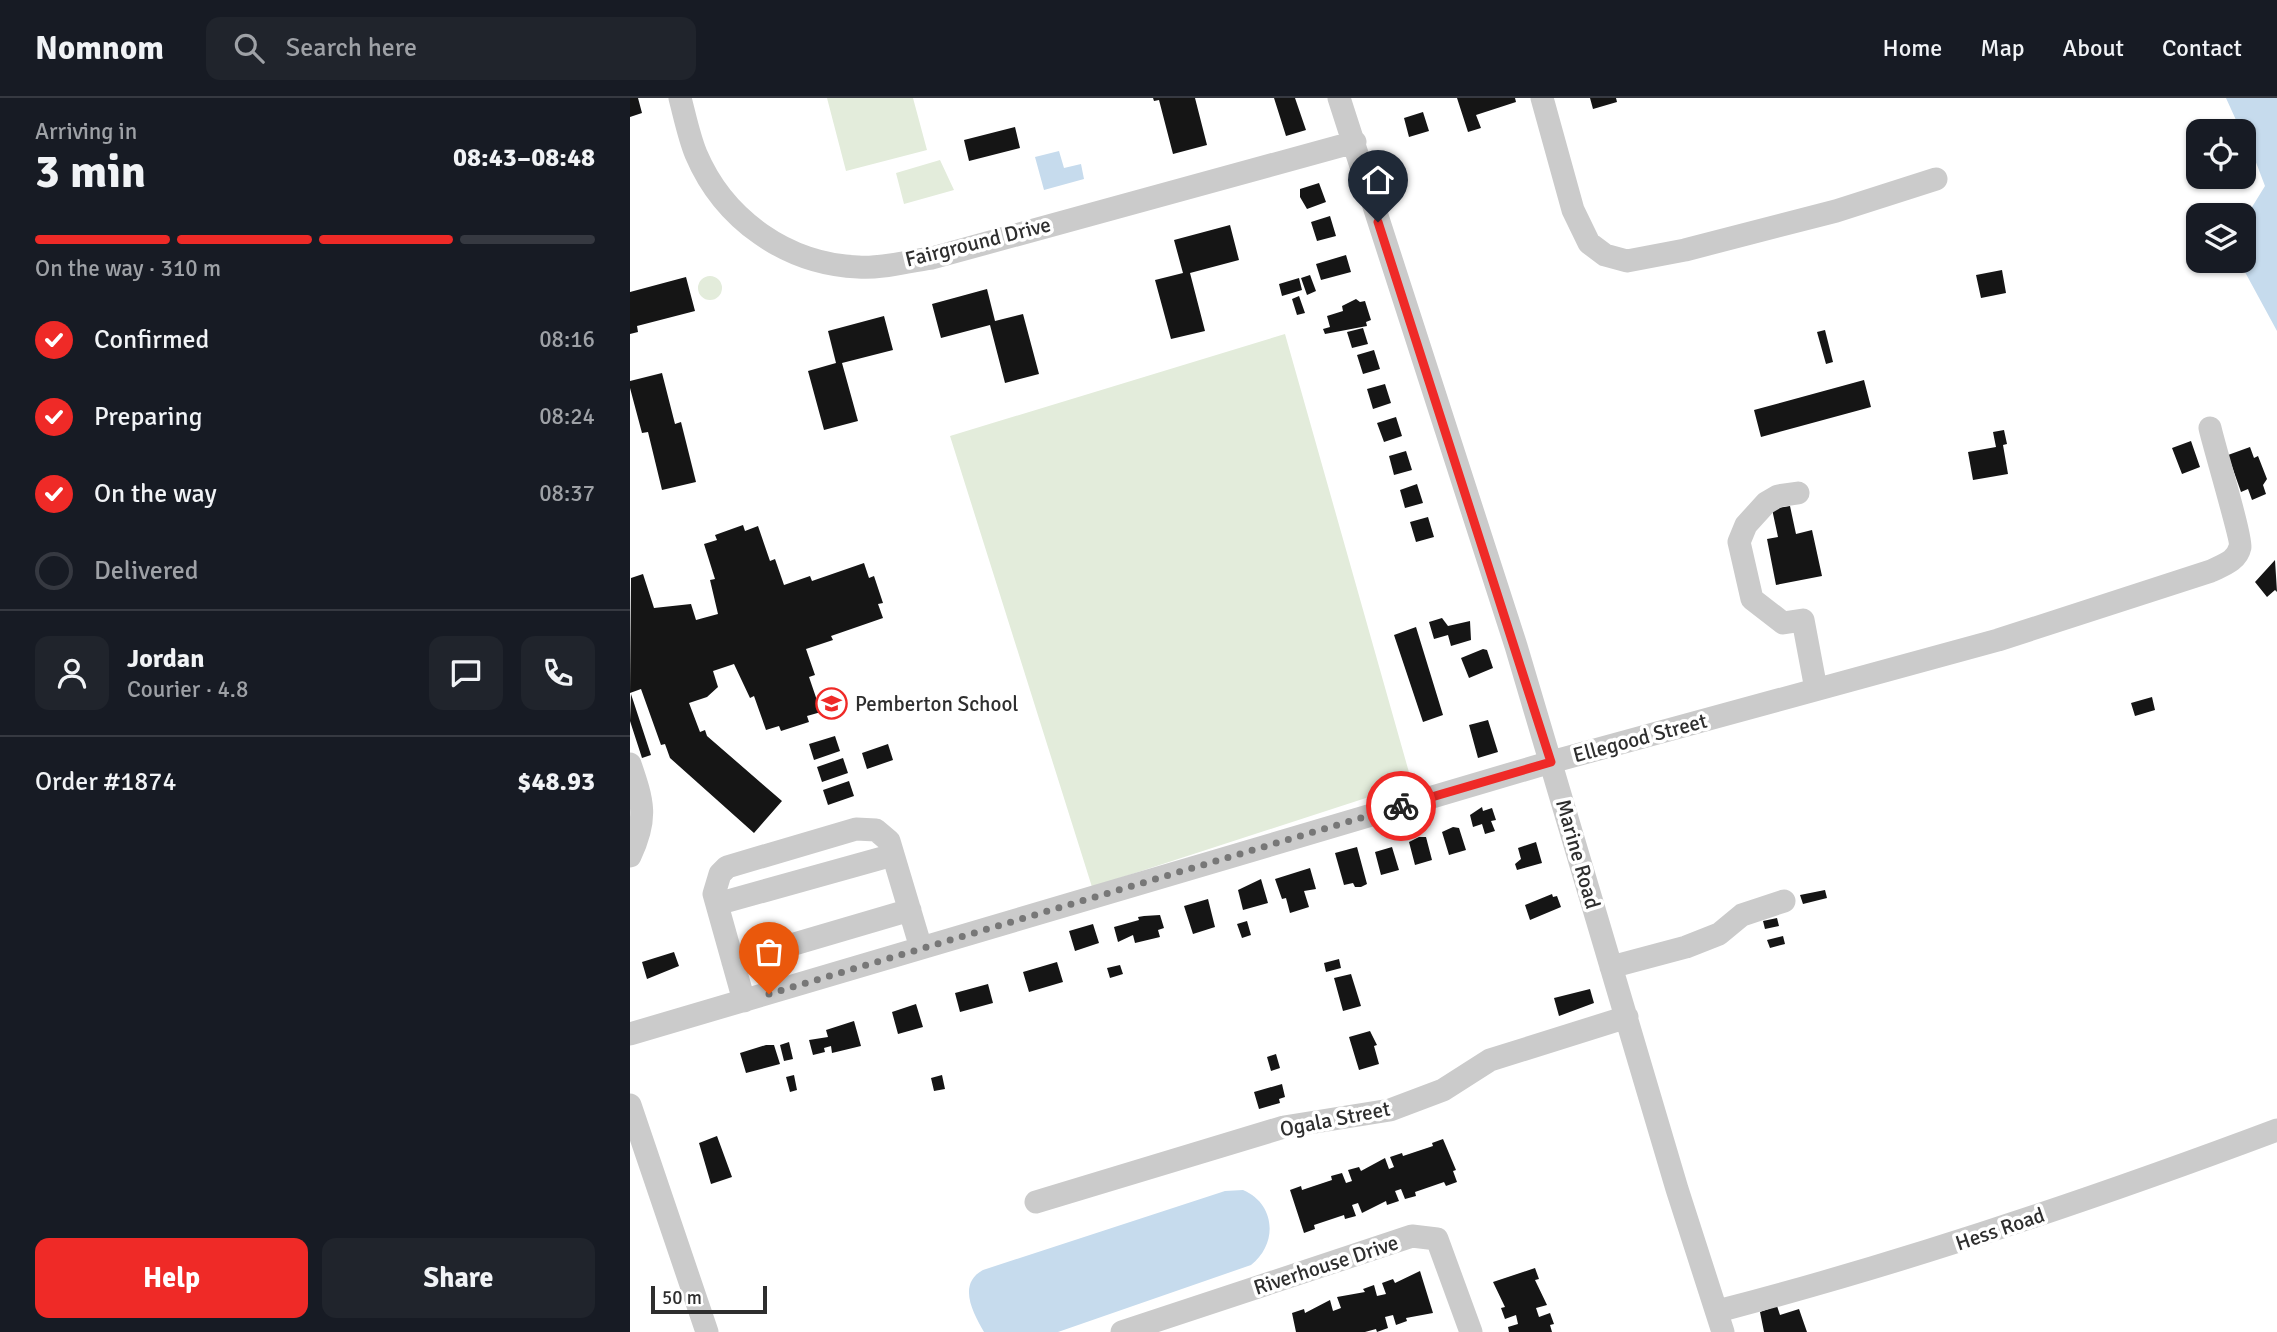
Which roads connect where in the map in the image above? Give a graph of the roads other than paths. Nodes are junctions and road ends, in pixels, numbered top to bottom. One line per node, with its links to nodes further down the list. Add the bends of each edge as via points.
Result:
1 (680, 98): 4 (street, Fairground Drive, via 703,167 743,222 811,261 860,268 932,258)
2 (1339, 98): 4 (street, Marine Road)
3 (1542, 98): 5 (street, via 1573,210 1589,243 1605,255 1627,261 1836,211)
4 (1355, 142): 9 (street, Marine Road)
5 (1936, 179)
6 (2210, 428): 8 (street, Ellegood Street, via 2240,537 2234,559 2211,571 1998,639)
7 (1798, 493): 8 (street, via 1766,503 1746,525 1739,542 1752,599 1783,623 1803,620)
8 (1816, 689): 9 (street, Ellegood Street)
9 (1551, 762): 16 (street, Ellegood Street); 18 (street, Marine Road)
10 (630, 764): 12 (street, via 644,806 641,833)
11 (893, 855): 14 (street); 14 (street, via 884,835 856,829 727,866 716,884); 15 (street)
12 (630, 856)
13 (1784, 901): 18 (street, via 1742,915 1708,939)
14 (717, 904): 17 (street)
15 (909, 910): 16 (street); 17 (street)
16 (921, 948): 19 (street, Ellegood Street)
17 (733, 962): 19 (street)
18 (1611, 967): 20 (street, Marine Road)
19 (744, 1001): 21 (street, Ellegood Street)
20 (1627, 1017): 24 (street, Ogala Street, via 1490,1060 1443,1090 1390,1110 1284,1127); 25 (street, Marine Road)
21 (630, 1034)
22 (630, 1105): 27 (street)
23 (2277, 1130): 25 (street, Hess Road)
24 (1036, 1202)
25 (1720, 1321)
26 (1161, 1326): 28 (street, Riverhouse Drive); 29 (street, Riverhouse Drive, via 1412,1236 1424,1236 1437,1239)
27 (707, 1332)
28 (1122, 1332)
29 (1471, 1332)

